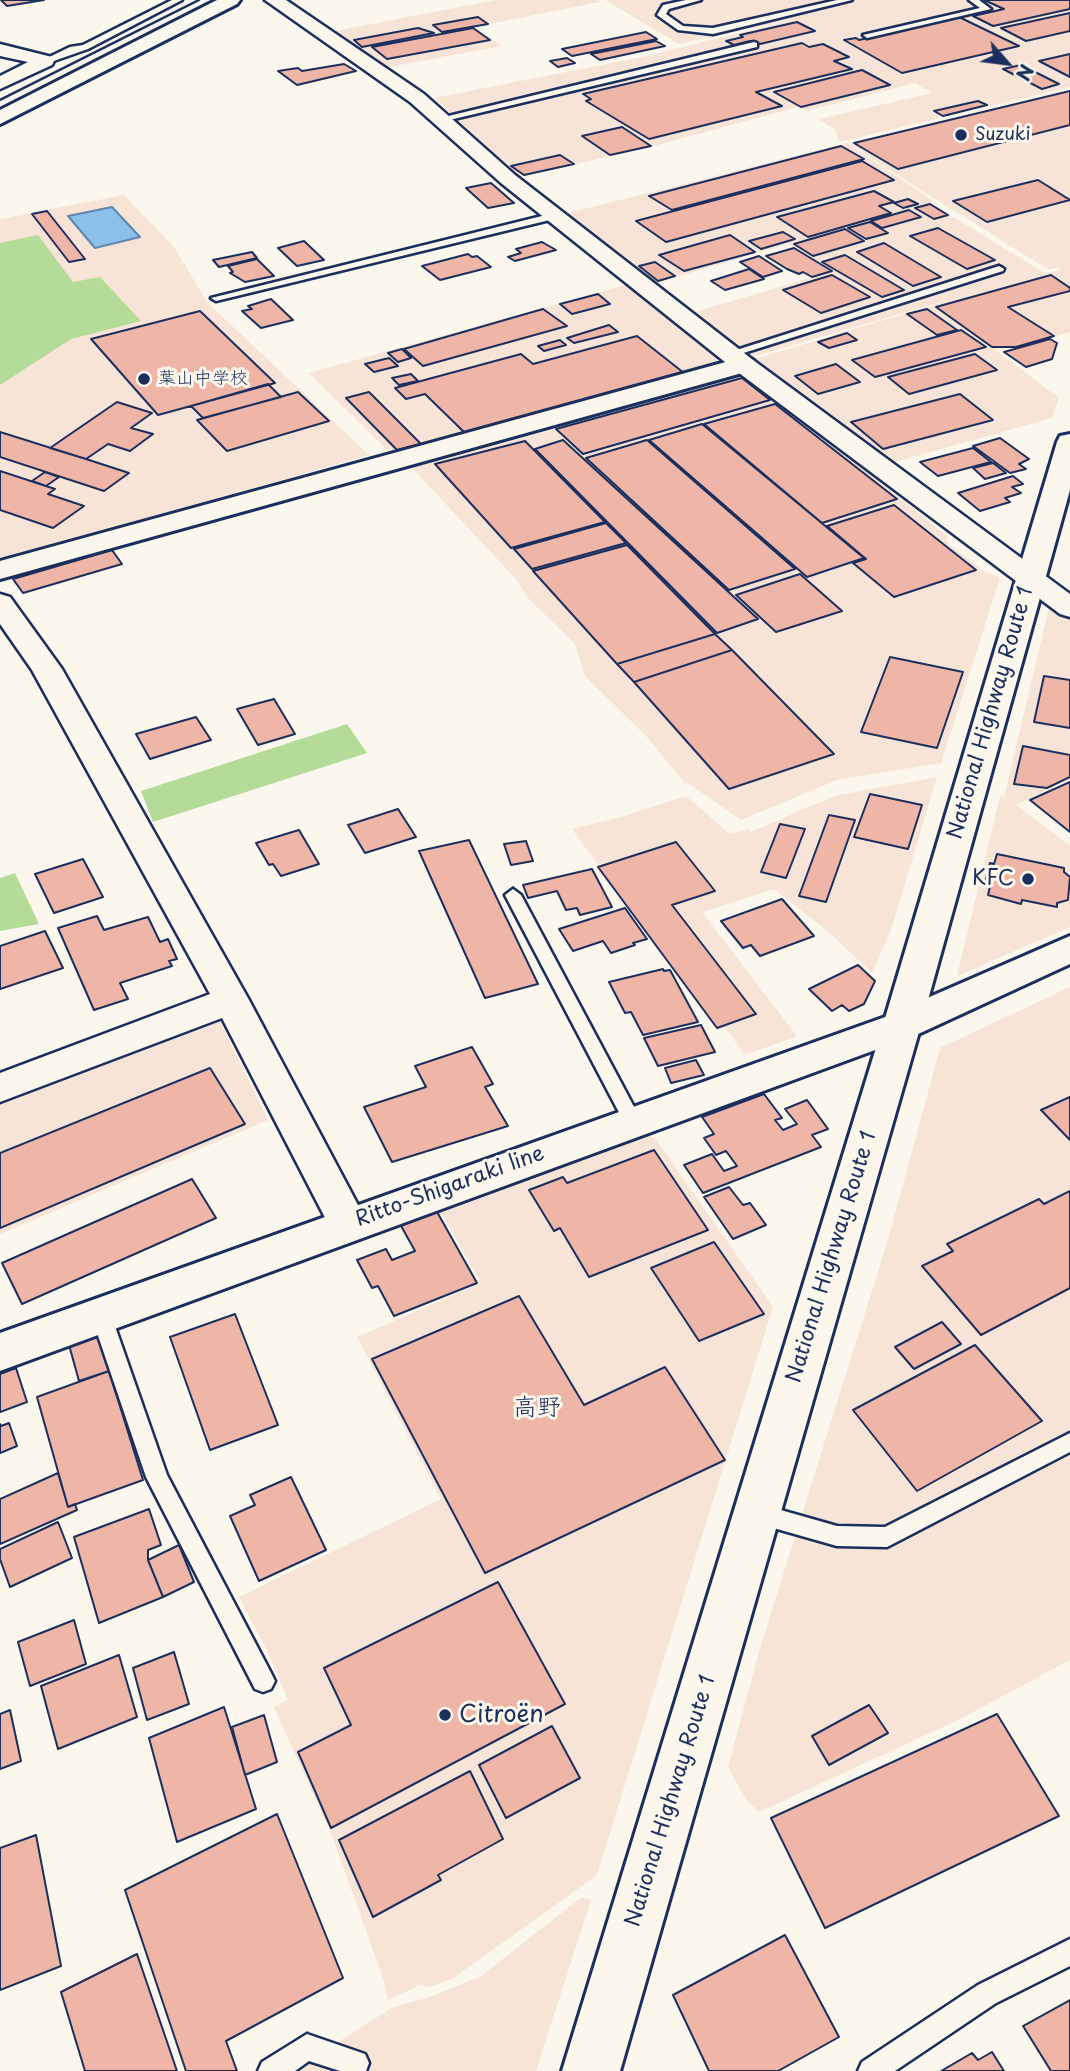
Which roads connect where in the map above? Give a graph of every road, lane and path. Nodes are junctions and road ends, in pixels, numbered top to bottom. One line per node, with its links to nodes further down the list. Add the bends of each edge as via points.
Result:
1 (178, 0): 10 (lane, via 85,47)
2 (230, 0): 12 (main road)
3 (274, 0): 13 (street)
4 (697, 0): 5 (lane, via 666,7 661,15 681,28 713,31)
5 (849, 0)
6 (973, 0): 7 (lane, via 987,9)
7 (867, 35)
8 (754, 45): 13 (lane)
9 (0, 50): 10 (street)
10 (45, 61): 11 (street)
11 (0, 83)
12 (0, 118)
13 (442, 119): 14 (street)
14 (554, 216): 16 (lane); 17 (street)
15 (999, 270): 17 (lane)
16 (216, 298)
17 (737, 360): 19 (main road); 20 (street)
18 (1070, 442): 20 (main road, National Highway Route 1)
19 (0, 570)
20 (1029, 579): 22 (street); 26 (main road, National Highway Route 1)
21 (0, 603): 25 (street, via 47,669)
22 (1070, 608)
23 (513, 895): 28 (lane)
24 (1070, 949): 26 (main road, Ritto-Shigaraki line)
25 (231, 1000): 27 (street); 29 (street)
26 (902, 1025): 28 (main road, Ritto-Shigaraki line); 33 (main road, National Highway Route 1)
27 (0, 1088)
28 (632, 1122): 29 (main road, Ritto-Shigaraki line)
29 (348, 1224): 30 (main road, Ritto-Shigaraki line)
30 (101, 1315): 31 (main road, Ritto-Shigaraki line); 34 (lane, via 157,1477)
31 (0, 1352)
32 (1070, 1442): 33 (lane, via 887,1537 837,1536)
33 (756, 1513): 38 (main road, National Highway Route 1)
34 (263, 1681)
35 (1070, 1952): 39 (lane, via 987,1994)
36 (356, 2063): 37 (lane, via 307,2047)
37 (271, 2071)
38 (591, 2071)
39 (871, 2071)

